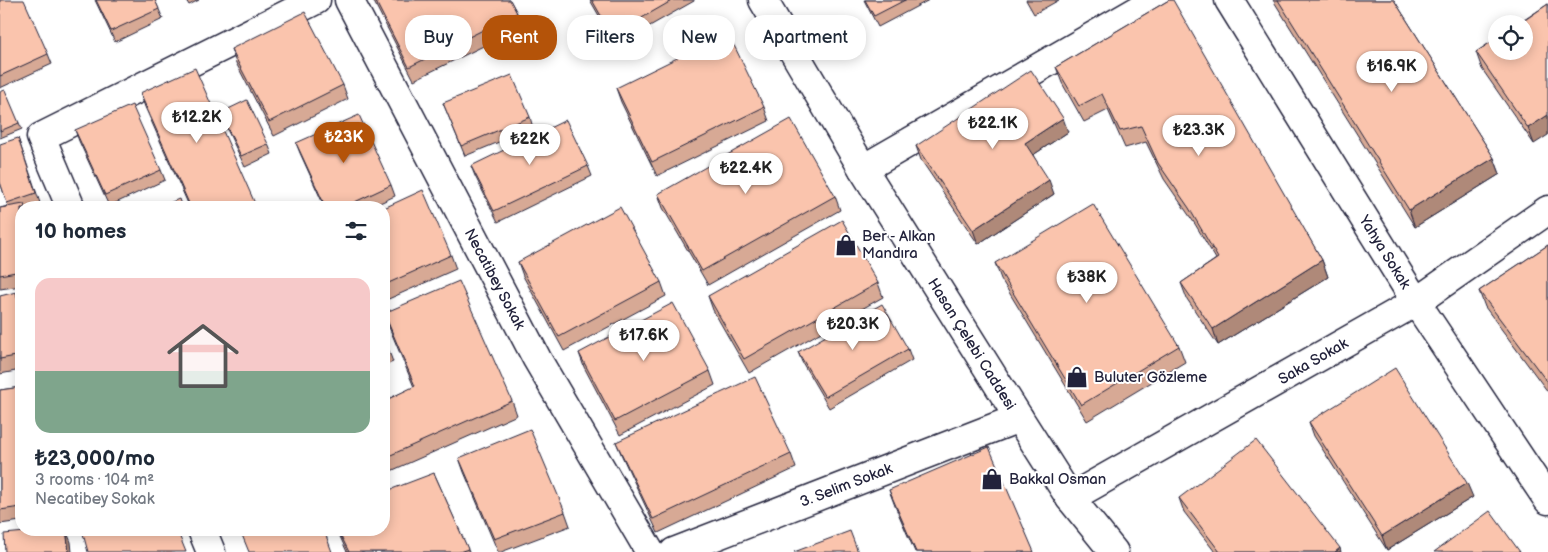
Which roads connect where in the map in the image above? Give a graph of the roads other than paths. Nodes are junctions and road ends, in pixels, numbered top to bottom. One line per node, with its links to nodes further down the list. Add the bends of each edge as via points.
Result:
1 (316, 0): 7 (street, via 41,137)
2 (349, 0): 16 (street, Necatibey Sokak, via 536,358)
3 (763, 0): 6 (street, Hasan Çelebi Caddesi)
4 (1156, 0): 6 (street)
5 (1229, 0): 9 (street, Yahya Sokak)
6 (864, 169): 10 (street, Hasan Çelebi Caddesi)
7 (68, 201)
8 (1548, 210): 9 (street, Saka Sokak)
9 (1416, 302): 11 (street, Saka Sokak); 12 (street, Yahya Sokak)
10 (1019, 418): 11 (street, Hasan Çelebi Caddesi); 14 (street, 3. Selim Sokak)
11 (1070, 498): 18 (street, Hasan Çelebi Caddesi)
12 (1548, 500)
13 (204, 536): 15 (street)
14 (702, 547): 17 (street, 3. Selim Sokak)
15 (211, 552)
16 (650, 552)
17 (674, 552)
18 (1114, 552)

